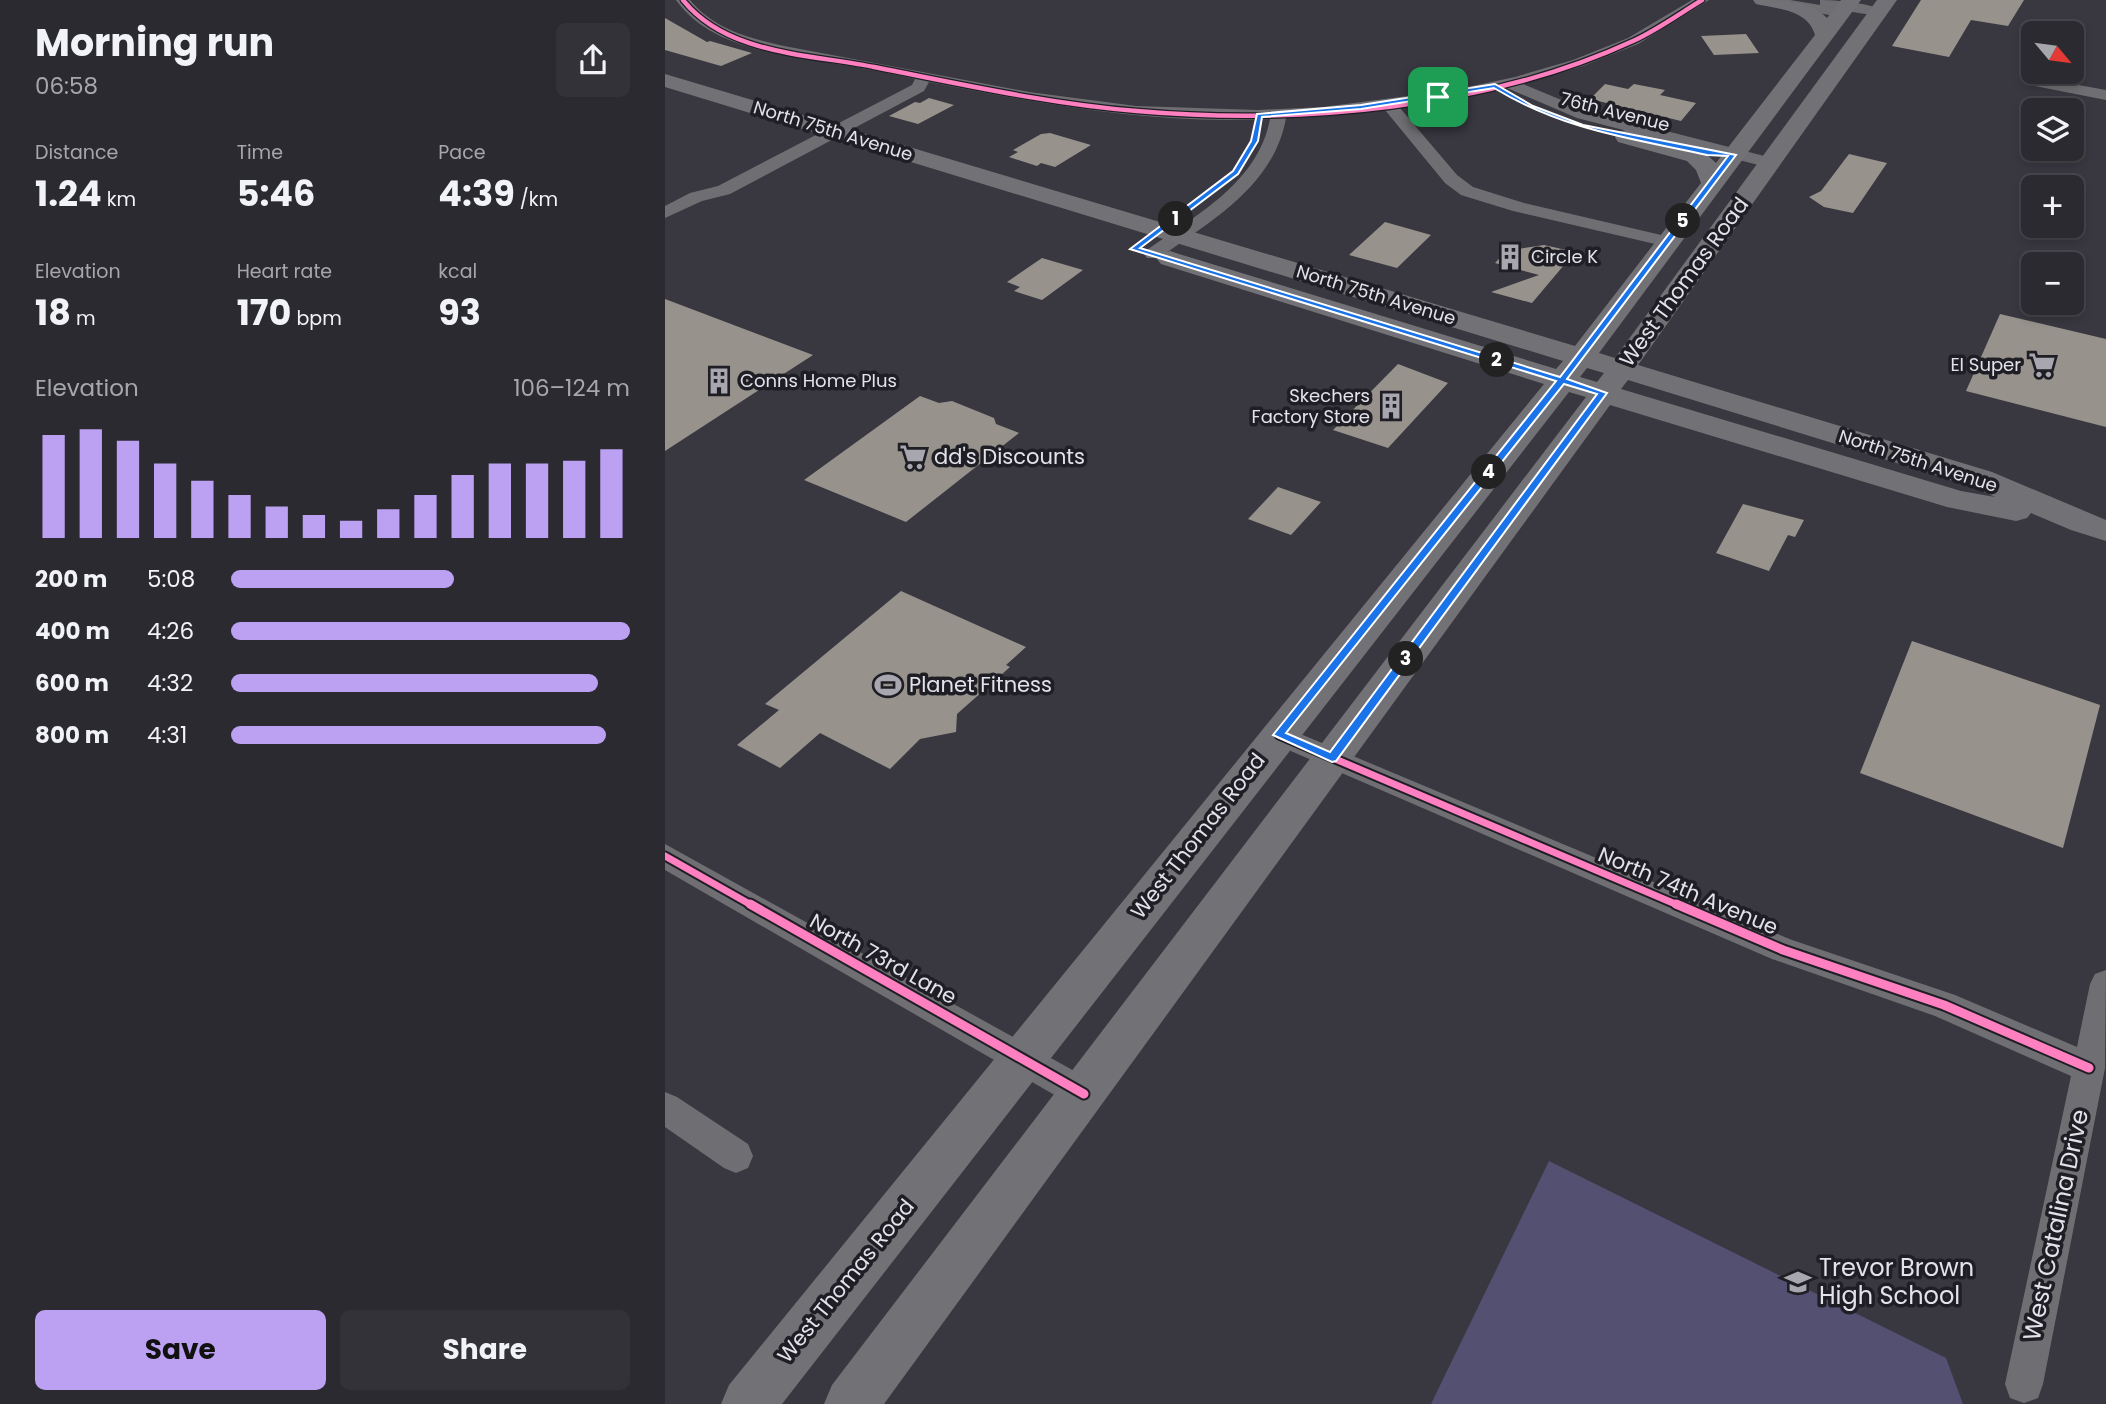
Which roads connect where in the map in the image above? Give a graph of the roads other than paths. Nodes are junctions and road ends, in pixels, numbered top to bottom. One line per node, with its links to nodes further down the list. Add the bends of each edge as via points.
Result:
1 (1702, 0): 11 (street, via 1633,41)
2 (1764, 0): 5 (street); 7 (main road, via 1808,12 1823,24)
3 (1806, 0): 5 (street)
4 (680, 6): 8 (street, via 705,25 746,40)
5 (1846, 7): 6 (main road); 7 (main road, West Thomas Road)
6 (1880, 10): 19 (main road, West Thomas Road)
7 (1824, 34): 18 (main road, West Thomas Road)
8 (930, 78): 15 (street, via 1108,108); 17 (street, via 919,88)
9 (665, 80): 17 (main road, North 75th Avenue)
10 (2050, 84): 12 (street)
11 (1502, 85): 13 (street); 16 (street, 76th Avenue, via 1547,115); 18 (street, 76th Avenue, via 1591,119)
12 (2106, 95)
13 (1388, 104): 14 (street); 24 (street, via 1451,179 1467,191)
14 (1279, 114): 15 (street); 23 (street, via 1276,137 1259,169 1237,190)
15 (1259, 115): 23 (street, via 1255,141 1235,173)
16 (1626, 137): 18 (street, 76th Avenue); 20 (main road, via 1695,156)
17 (811, 140): 21 (street, via 724,190); 23 (main road, North 75th Avenue)
18 (1733, 155): 19 (street, 76th Avenue); 20 (main road, West Thomas Road)
19 (1770, 163): 26 (main road, West Thomas Road)
20 (1713, 181): 24 (main road, West Thomas Road)
21 (696, 197): 22 (street)
22 (665, 212)
23 (1156, 242): 25 (main road, North 75th Avenue)
24 (1668, 242): 25 (main road, West Thomas Road)
25 (1571, 369): 26 (main road, North 75th Avenue); 28 (main road, West Thomas Road)
26 (1611, 381): 27 (main road, North 75th Avenue, via 1981,480); 29 (main road, West Thomas Road)
27 (2094, 527)
28 (1279, 735): 29 (street, North 74th Avenue); 32 (main road, West Thomas Road)
29 (1332, 758): 33 (street, North 74th Avenue, via 1771,945 1944,1005); 34 (main road, West Thomas Road)
30 (665, 856): 32 (street, North 73rd Lane)
31 (2106, 984): 33 (street, West Catalina Drive)
32 (1023, 1058): 34 (street, North 73rd Lane); 38 (main road, West Thomas Road)
33 (2089, 1068): 37 (street, West Catalina Drive)
34 (1084, 1094): 39 (main road, West Thomas Road)
35 (665, 1108): 36 (street)
36 (736, 1156)
37 (2024, 1384)
38 (748, 1404)
39 (851, 1404)

